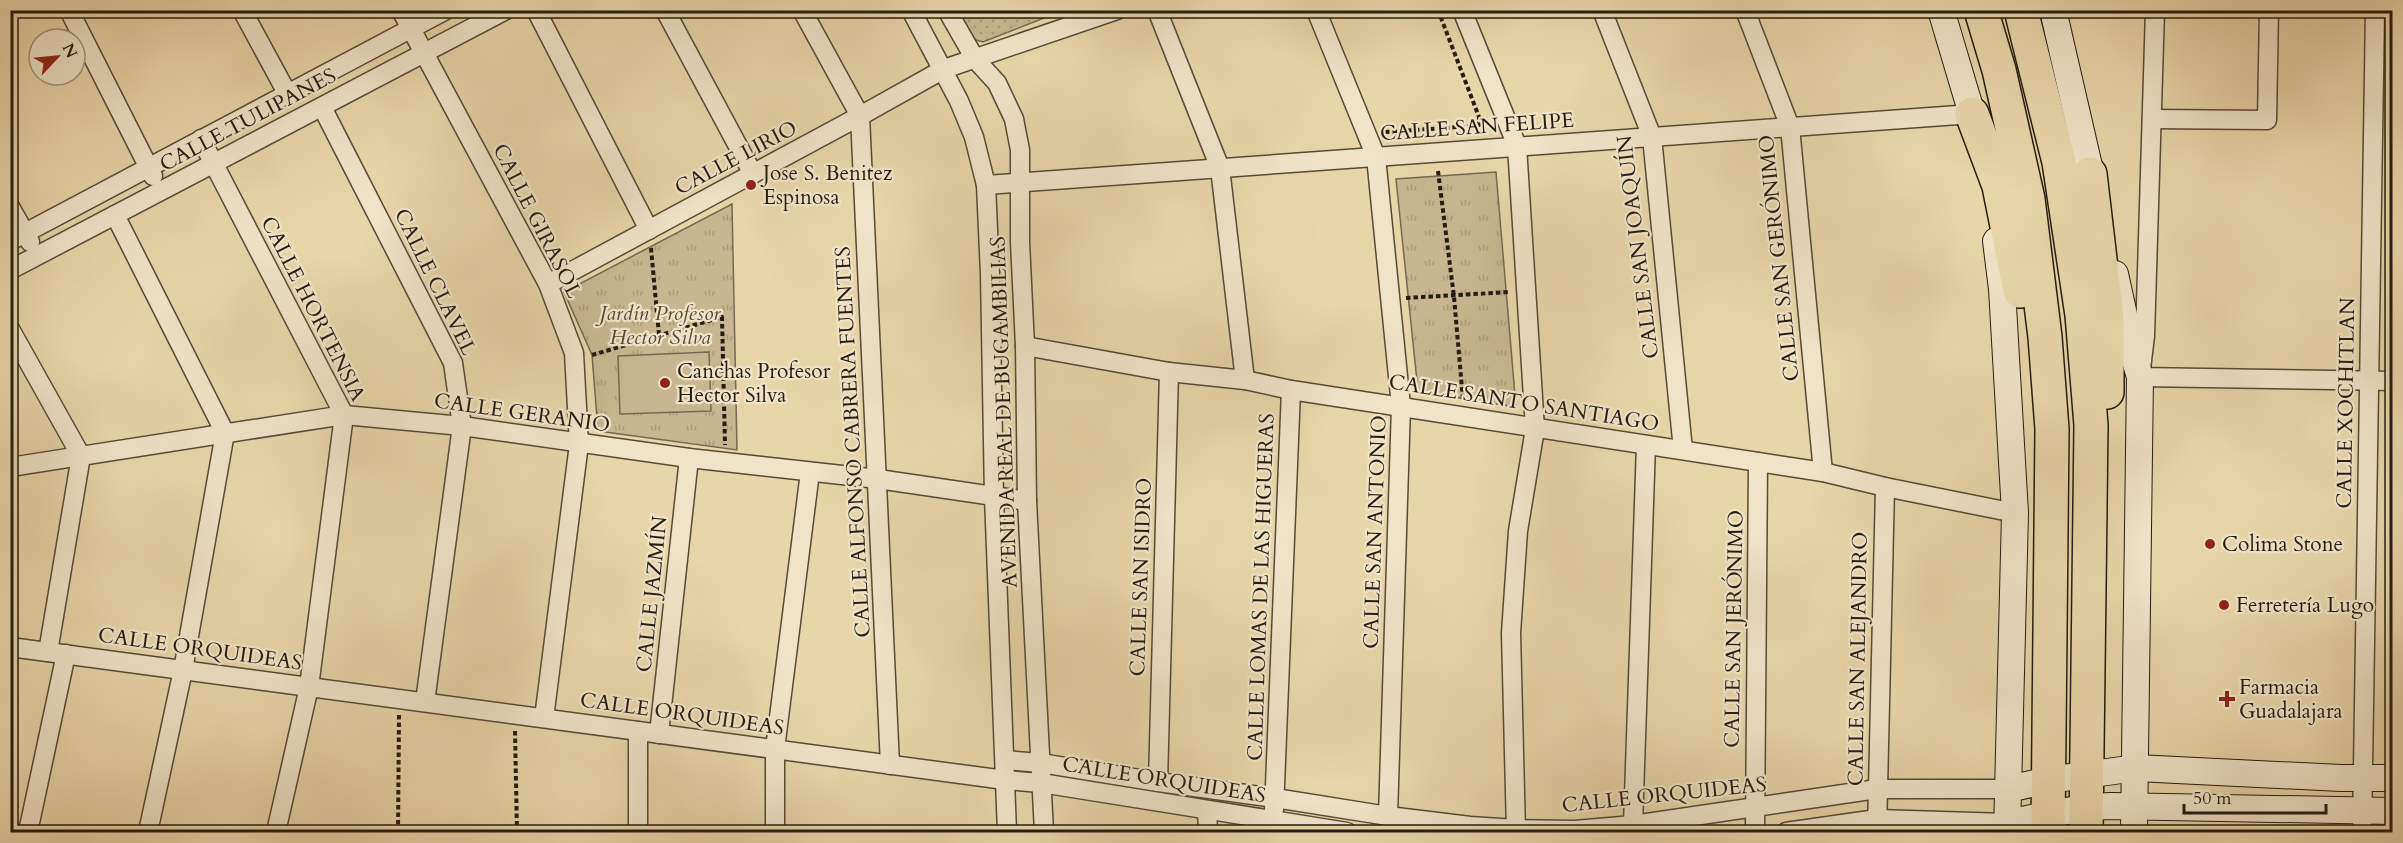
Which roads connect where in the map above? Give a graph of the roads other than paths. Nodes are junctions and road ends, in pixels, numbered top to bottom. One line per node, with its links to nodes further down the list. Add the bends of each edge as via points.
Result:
1 (69, 10): 39 (street)
2 (242, 10): 28 (street)
3 (401, 10): 24 (street, CALLE GIRASOL)
4 (446, 10): 24 (street, CALLE TULIPANES)
5 (506, 10): 25 (street, CALLE TULIPANES)
6 (536, 10): 48 (street)
7 (665, 10): 41 (street)
8 (802, 10): 31 (street)
9 (911, 10): 27 (street, AVENIDA REAL DE BUGAMBILIAS)
10 (947, 10): 26 (street, AVENIDA REAL DE BUGAMBILIAS)
11 (1117, 10): 26 (street, CALLE LIRIO)
12 (1157, 10): 40 (street)
13 (1316, 10): 37 (street, CALLE SAN ANTONIO)
14 (1462, 10): 36 (street)
15 (1602, 10): 34 (street, CALLE SAN JOAQUÍN)
16 (1745, 10): 33 (street, CALLE SAN GERÓNIMO)
17 (1941, 10): 30 (street)
18 (1981, 10): 65 (highway, via 2028,199)
19 (2021, 10): 81 (highway, via 2059,162 2082,315 2091,425)
20 (2054, 10): 42 (street)
21 (2155, 10): 32 (street)
22 (2270, 10): 32 (street, via 2267,120)
23 (2375, 10): 58 (street, CALLE XOCHITLAN)
24 (411, 29): 25 (street, CALLE GIRASOL); 28 (street, CALLE TULIPANES)
25 (424, 54): 29 (street, CALLE TULIPANES); 52 (street, CALLE GIRASOL)
26 (975, 59): 27 (street, CALLE LIRIO); 43 (street, AVENIDA REAL DE BUGAMBILIAS, via 997,83 1014,119 1020,150)
27 (944, 69): 31 (street, CALLE LIRIO); 44 (street, AVENIDA REAL DE BUGAMBILIAS, via 974,137)
28 (287, 93): 35 (street, CALLE TULIPANES)
29 (322, 107): 38 (street, CALLE TULIPANES); 63 (street, CALLE CLAVEL, via 453,363)
30 (1972, 114): 33 (street, CALLE SAN FELIPE); 65 (highway, via 1999,186); 80 (street, via 1987,172 2002,289)
31 (860, 117): 41 (street, CALLE LIRIO); 76 (street, CALLE ALFONSO CABRERA FUENTES)
32 (2152, 119): 56 (street, via 2145,336)
33 (1790, 127): 34 (street, CALLE SAN FELIPE); 75 (street, CALLE SAN GERÓNIMO)
34 (1652, 137): 36 (street, CALLE SAN FELIPE); 69 (street, CALLE SAN JOAQUÍN)
35 (201, 139): 38 (street, CALLE HORTENSIA); 39 (street, CALLE TULIPANES)
36 (1517, 146): 37 (street, CALLE SAN FELIPE); 64 (street)
37 (1376, 157): 40 (street, CALLE SAN FELIPE); 61 (street, CALLE SAN ANTONIO)
38 (213, 164): 45 (street, CALLE TULIPANES); 62 (street, CALLE HORTENSIA)
39 (148, 167): 45 (street); 49 (street, CALLE TULIPANES)
40 (1220, 168): 43 (street, CALLE SAN FELIPE); 57 (street)
41 (753, 174): 48 (street, CALLE LIRIO)
42 (2090, 174): 56 (street); 81 (highway, via 2107,319 2107,454)
43 (1019, 182): 44 (street, CALLE SAN FELIPE); 54 (street, AVENIDA REAL DE BUGAMBILIAS)
44 (986, 185): 78 (street, AVENIDA REAL DE BUGAMBILIAS)
45 (161, 191): 47 (street, CALLE TULIPANES)
46 (10, 207): 49 (street)
47 (115, 215): 50 (street, CALLE TULIPANES); 66 (street)
48 (649, 230): 52 (street, CALLE LIRIO)
49 (18, 237): 50 (street)
50 (38, 256): 51 (street, CALLE TULIPANES)
51 (10, 270)
52 (548, 284): 67 (street, CALLE GIRASOL, via 574,353)
53 (10, 329): 70 (street)
54 (1025, 346): 55 (street, CALLE SANTO SANTIAGO); 79 (street, AVENIDA REAL DE BUGAMBILIAS)
55 (1169, 372): 57 (street, CALLE SANTO SANTIAGO); 101 (street, CALLE SAN ISIDRO)
56 (2140, 376): 58 (street); 95 (street)
57 (1245, 380): 60 (street, CALLE SANTO SANTIAGO)
58 (2369, 381): 59 (street); 97 (street, CALLE XOCHITLAN)
59 (2392, 381)
60 (1291, 390): 61 (street, CALLE SANTO SANTIAGO); 105 (street, CALLE LOMAS DE LAS HIGUERAS)
61 (1401, 406): 64 (street, CALLE SANTO SANTIAGO); 110 (street, CALLE SAN ANTONIO)
62 (344, 415): 63 (street, CALLE GERANIO); 66 (street, CALLE GERANIO); 86 (street, CALLE HORTENSIA)
63 (462, 426): 67 (street, CALLE GERANIO); 87 (street, CALLE CLAVEL)
64 (1535, 429): 68 (street, CALLE SANTO SANTIAGO); 118 (street, via 1518,531 1510,633)
65 (2052, 429): 100 (highway)
66 (225, 434): 70 (street, CALLE GERANIO); 85 (street)
67 (579, 444): 71 (street, CALLE GERANIO); 88 (street, CALLE GIRASOL)
68 (1646, 445): 69 (street, CALLE SANTO SANTIAGO); 115 (street)
69 (1683, 450): 72 (street, CALLE SANTO SANTIAGO)
70 (81, 456): 73 (street, CALLE GERANIO); 83 (street)
71 (689, 458): 74 (street, CALLE GERANIO); 90 (street, CALLE JAZMÍN)
72 (1758, 462): 75 (street, CALLE SANTO SANTIAGO); 107 (street, CALLE SAN JERÓNIMO)
73 (10, 467)
74 (810, 472): 76 (street, CALLE GERANIO); 91 (street)
75 (1823, 472): 77 (street, CALLE SANTO SANTIAGO)
76 (878, 479): 78 (street, CALLE GERANIO); 94 (street, CALLE ALFONSO CABRERA FUENTES)
77 (1885, 487): 80 (street, CALLE SANTO SANTIAGO); 103 (street, CALLE SAN ALEJANDRO)
78 (994, 497): 79 (street, CALLE GERANIO); 92 (street, AVENIDA REAL DE BUGAMBILIAS)
79 (1028, 501): 93 (street, AVENIDA REAL DE BUGAMBILIAS)
80 (2015, 513): 104 (street)
81 (2089, 563): 96 (highway)
82 (10, 647): 83 (street, CALLE ORQUIDEAS)
83 (48, 652): 84 (street, CALLE ORQUIDEAS)
84 (66, 654): 85 (street, CALLE ORQUIDEAS); 119 (street)
85 (183, 670): 86 (street, CALLE ORQUIDEAS); 120 (street)
86 (309, 687): 87 (street, CALLE ORQUIDEAS); 121 (street, CALLE HORTENSIA)
87 (425, 702): 88 (street, CALLE ORQUIDEAS)
88 (544, 718): 89 (street, CALLE ORQUIDEAS)
89 (638, 731): 90 (street, CALLE ORQUIDEAS); 122 (street)
90 (659, 734): 91 (street, CALLE ORQUIDEAS)
91 (775, 749): 94 (street, CALLE ORQUIDEAS); 123 (street)
92 (1005, 760): 93 (street, CALLE ORQUIDEAS); 99 (street, AVENIDA REAL DE BUGAMBILIAS)
93 (1041, 763): 101 (street, CALLE ORQUIDEAS); 102 (street, AVENIDA REAL DE BUGAMBILIAS)
94 (890, 765): 99 (street, CALLE ORQUIDEAS)
95 (2136, 768): 96 (street); 97 (street); 106 (street)
96 (2086, 774): 100 (street); 111 (highway)
97 (2363, 777): 98 (street); 113 (street, CALLE XOCHITLAN)
98 (2392, 778)
99 (1005, 780): 102 (street, CALLE ORQUIDEAS); 124 (street, AVENIDA REAL DE BUGAMBILIAS)
100 (2049, 780): 104 (street); 114 (highway)
101 (1158, 782): 105 (street, CALLE ORQUIDEAS)
102 (1041, 783): 108 (street, CALLE ORQUIDEAS); 125 (street, AVENIDA REAL DE BUGAMBILIAS)
103 (1878, 789): 104 (street, CALLE ORQUIDEAS); 107 (street, CALLE ORQUIDEAS); 116 (street, CALLE SAN ALEJANDRO)
104 (2008, 789): 117 (street)
105 (1275, 798): 110 (street, CALLE ORQUIDEAS); 112 (street, CALLE LOMAS DE LAS HIGUERAS)
106 (2134, 807): 111 (street); 113 (street); 130 (street)
107 (1755, 808): 115 (street, CALLE ORQUIDEAS); 128 (street, CALLE SAN JERÓNIMO)
108 (1207, 810): 112 (street, CALLE ORQUIDEAS); 126 (street)
109 (2392, 811): 113 (street)
110 (1388, 816): 118 (street, CALLE ORQUIDEAS)
111 (2086, 820): 114 (street)
112 (1273, 821): 127 (street, CALLE ORQUIDEAS)
113 (2362, 821)
114 (2048, 824): 117 (street)
115 (1633, 825): 118 (street, CALLE ORQUIDEAS)
116 (1877, 826): 117 (street); 129 (street)
117 (2007, 828)
118 (1516, 831)
119 (28, 832)
120 (148, 832)
121 (276, 832)
122 (638, 832)
123 (775, 832)
124 (1007, 832)
125 (1044, 832)
126 (1208, 832)
127 (1347, 832)
128 (1755, 832)
129 (1786, 832)
130 (2134, 832)

